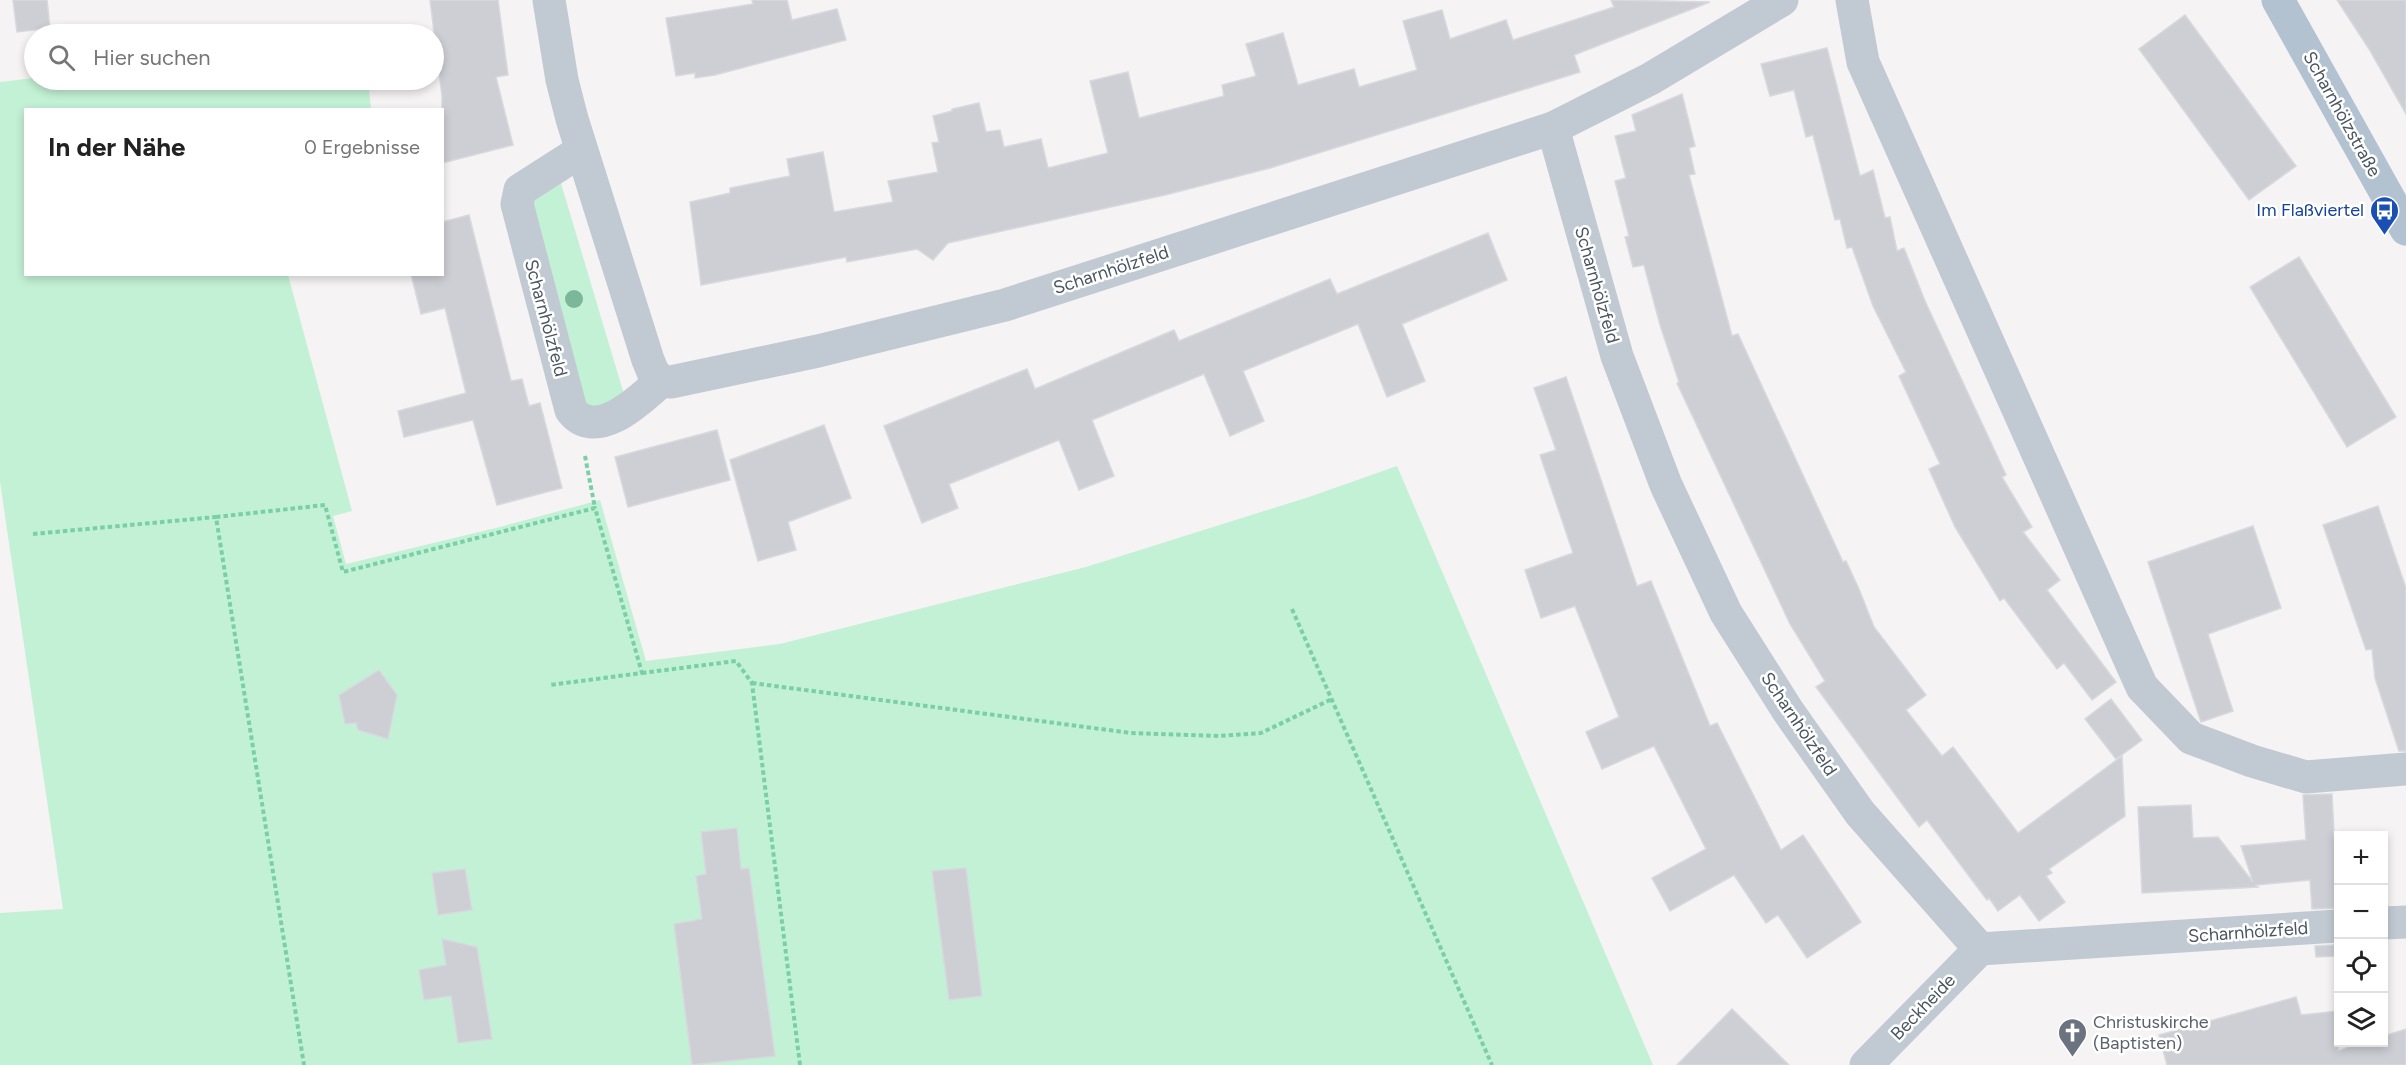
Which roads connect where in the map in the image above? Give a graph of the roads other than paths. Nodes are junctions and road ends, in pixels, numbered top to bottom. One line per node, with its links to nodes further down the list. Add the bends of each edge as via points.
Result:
1 (549, 0): 6 (street, via 562,80)
2 (1782, 0): 5 (street, Scharnhölzfeld, via 1650,79)
3 (1852, 0): 9 (street, via 1863,62 2142,687 2191,738 2252,761 2306,777)
4 (2278, 0): 7 (main road, Scharnhölzstraße)
5 (1553, 128): 8 (street, Scharnhölzfeld, via 1005,305 818,351 681,381); 13 (street, Scharnhölzfeld, via 1617,356 1666,485 1726,613 1788,711 1860,813)
6 (581, 151): 8 (street, via 648,360); 8 (street, Scharnhölzfeld, via 520,190 516,204 571,410 579,420 588,423 624,413)
7 (2406, 229)
8 (661, 381)
9 (2406, 769)
10 (2406, 922): 11 (street)
11 (2388, 924)
12 (2334, 926): 13 (street, Scharnhölzfeld)
13 (1980, 949): 14 (street, Beckheide)
14 (1866, 1065)

